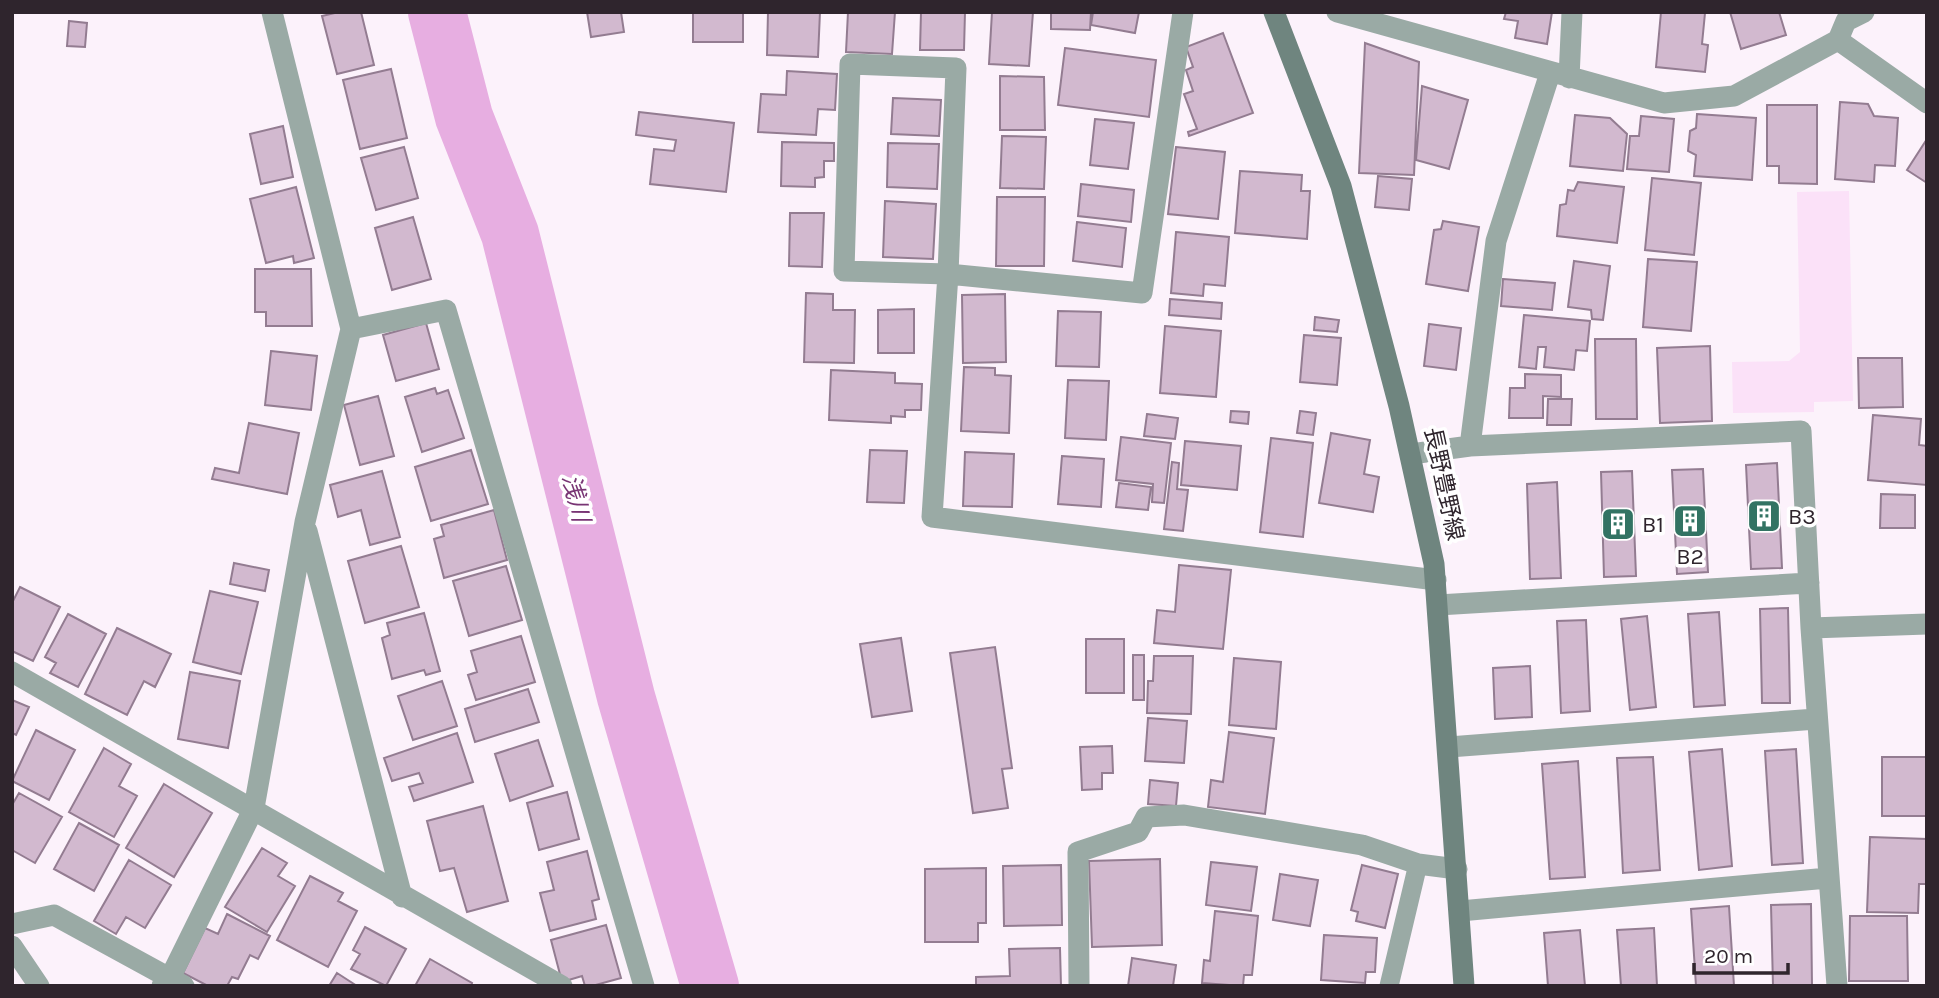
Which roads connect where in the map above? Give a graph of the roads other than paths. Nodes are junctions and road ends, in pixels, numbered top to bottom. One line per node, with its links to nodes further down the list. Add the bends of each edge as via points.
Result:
1 (272, 12): 10 (street)
2 (1182, 12): 9 (street, via 1142,293)
3 (1274, 12): 12 (street, 長野豊野線, via 1341,186)
4 (1338, 12): 7 (street)
5 (1572, 12): 7 (street)
6 (1846, 21): 7 (street, via 1734,96 1664,103); 8 (street)
7 (1560, 76): 11 (street, via 1496,242)
8 (1927, 103)
9 (948, 274): 9 (street, via 844,271 850,64 956,68); 14 (street, via 932,517)
10 (351, 329): 13 (street); 33 (street, via 446,310)
11 (1470, 446): 12 (street); 15 (street, via 1801,431)
12 (1411, 454): 14 (street, 長野豊野線)
13 (305, 522): 22 (street); 26 (street)
14 (1436, 580): 16 (street, 長野豊野線)
15 (1809, 583): 16 (street); 18 (street)
16 (1438, 605): 21 (street, 長野豊野線)
17 (1927, 624): 18 (street)
18 (1811, 628): 20 (street)
19 (12, 672): 22 (street)
20 (1816, 719): 21 (street); 25 (street)
21 (1449, 747): 24 (street, 長野豊野線)
22 (254, 808): 26 (street); 30 (street)
23 (1418, 864): 24 (street); 34 (street, via 1348,843 1184,815 1146,817 1138,832 1078,852); 35 (lane)
24 (1457, 869): 27 (street, 長野豊野線)
25 (1829, 878): 27 (street); 37 (street)
26 (402, 897): 32 (street)
27 (1460, 911): 36 (street, 長野豊野線)
28 (12, 924): 30 (street, via 54,915)
29 (12, 946): 31 (street)
30 (172, 983)
31 (39, 986)
32 (562, 986)
33 (644, 986)
34 (1079, 986)
35 (1389, 986)
36 (1464, 986)
37 (1837, 986)

